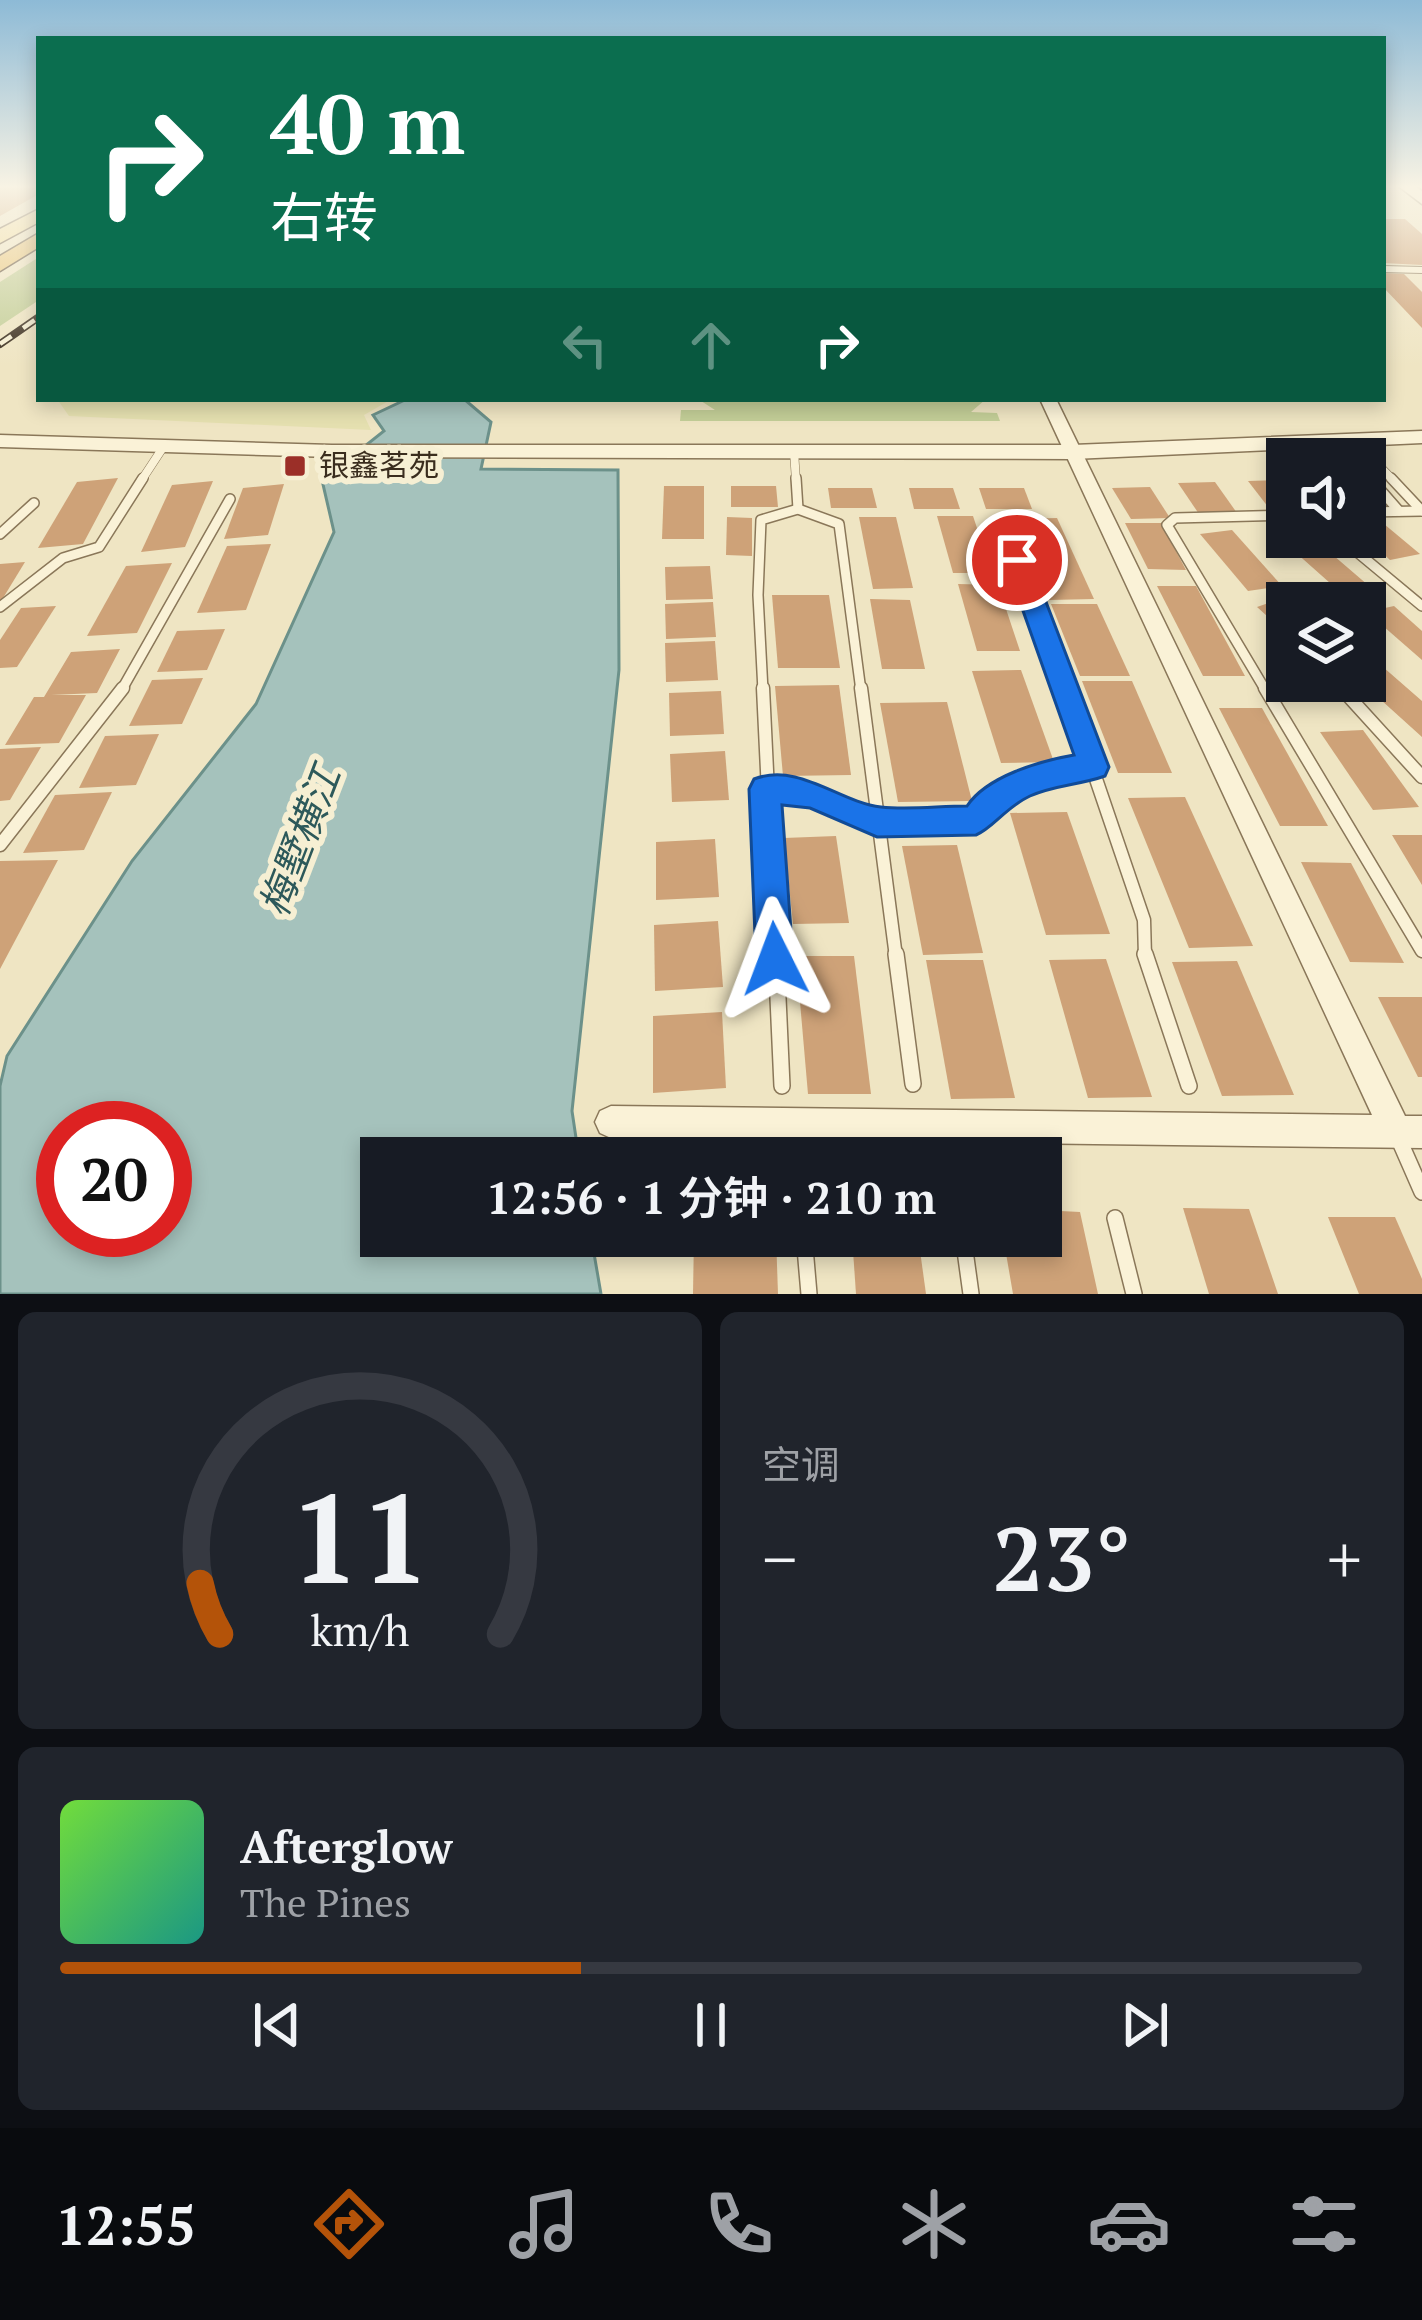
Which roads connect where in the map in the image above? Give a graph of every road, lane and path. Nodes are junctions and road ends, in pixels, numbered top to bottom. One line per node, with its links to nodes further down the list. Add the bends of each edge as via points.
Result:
1 (29, 245): 2 (main road)
2 (0, 263)
3 (1386, 268): 4 (lane)
4 (1422, 270)
5 (1049, 402): 12 (street)
6 (1422, 437): 7 (street)
7 (1386, 442)
8 (4, 444): 9 (street)
9 (164, 446): 11 (street); 25 (lane, via 99,547 63,558)
10 (1266, 448): 12 (street)
11 (794, 451): 12 (street); 17 (lane)
12 (1073, 452): 37 (street)
13 (1386, 480): 19 (lane, via 1422,511)
14 (1386, 497): 19 (lane)
15 (230, 499): 31 (lane, via 134,674)
16 (34, 503): 22 (lane)
17 (798, 509): 29 (lane, via 761,520); 30 (lane, via 839,524)
18 (1386, 512): 19 (lane)
19 (1399, 512)
20 (1266, 515): 32 (lane, via 1175,518 1167,525)
21 (1002, 519): 27 (lane)
22 (0, 535)
23 (1364, 558): 24 (lane)
24 (1422, 606)
25 (0, 607)
26 (1354, 702): 28 (lane)
27 (1094, 767): 30 (lane, via 1024,784 987,802 976,820); 35 (lane, via 1144,920 1145,962)
28 (1422, 777)
29 (765, 789): 30 (lane, via 812,795); 34 (lane)
30 (877, 822): 33 (lane)
31 (0, 844)
32 (1422, 951)
33 (914, 1084)
34 (782, 1086)
35 (1189, 1086)
36 (611, 1122): 37 (street)
37 (1409, 1132): 38 (lane)
38 (1422, 1192)
39 (1115, 1218): 44 (lane)
40 (805, 1257): 42 (lane)
41 (966, 1257): 43 (lane)
42 (808, 1294)
43 (971, 1294)
44 (1134, 1294)

